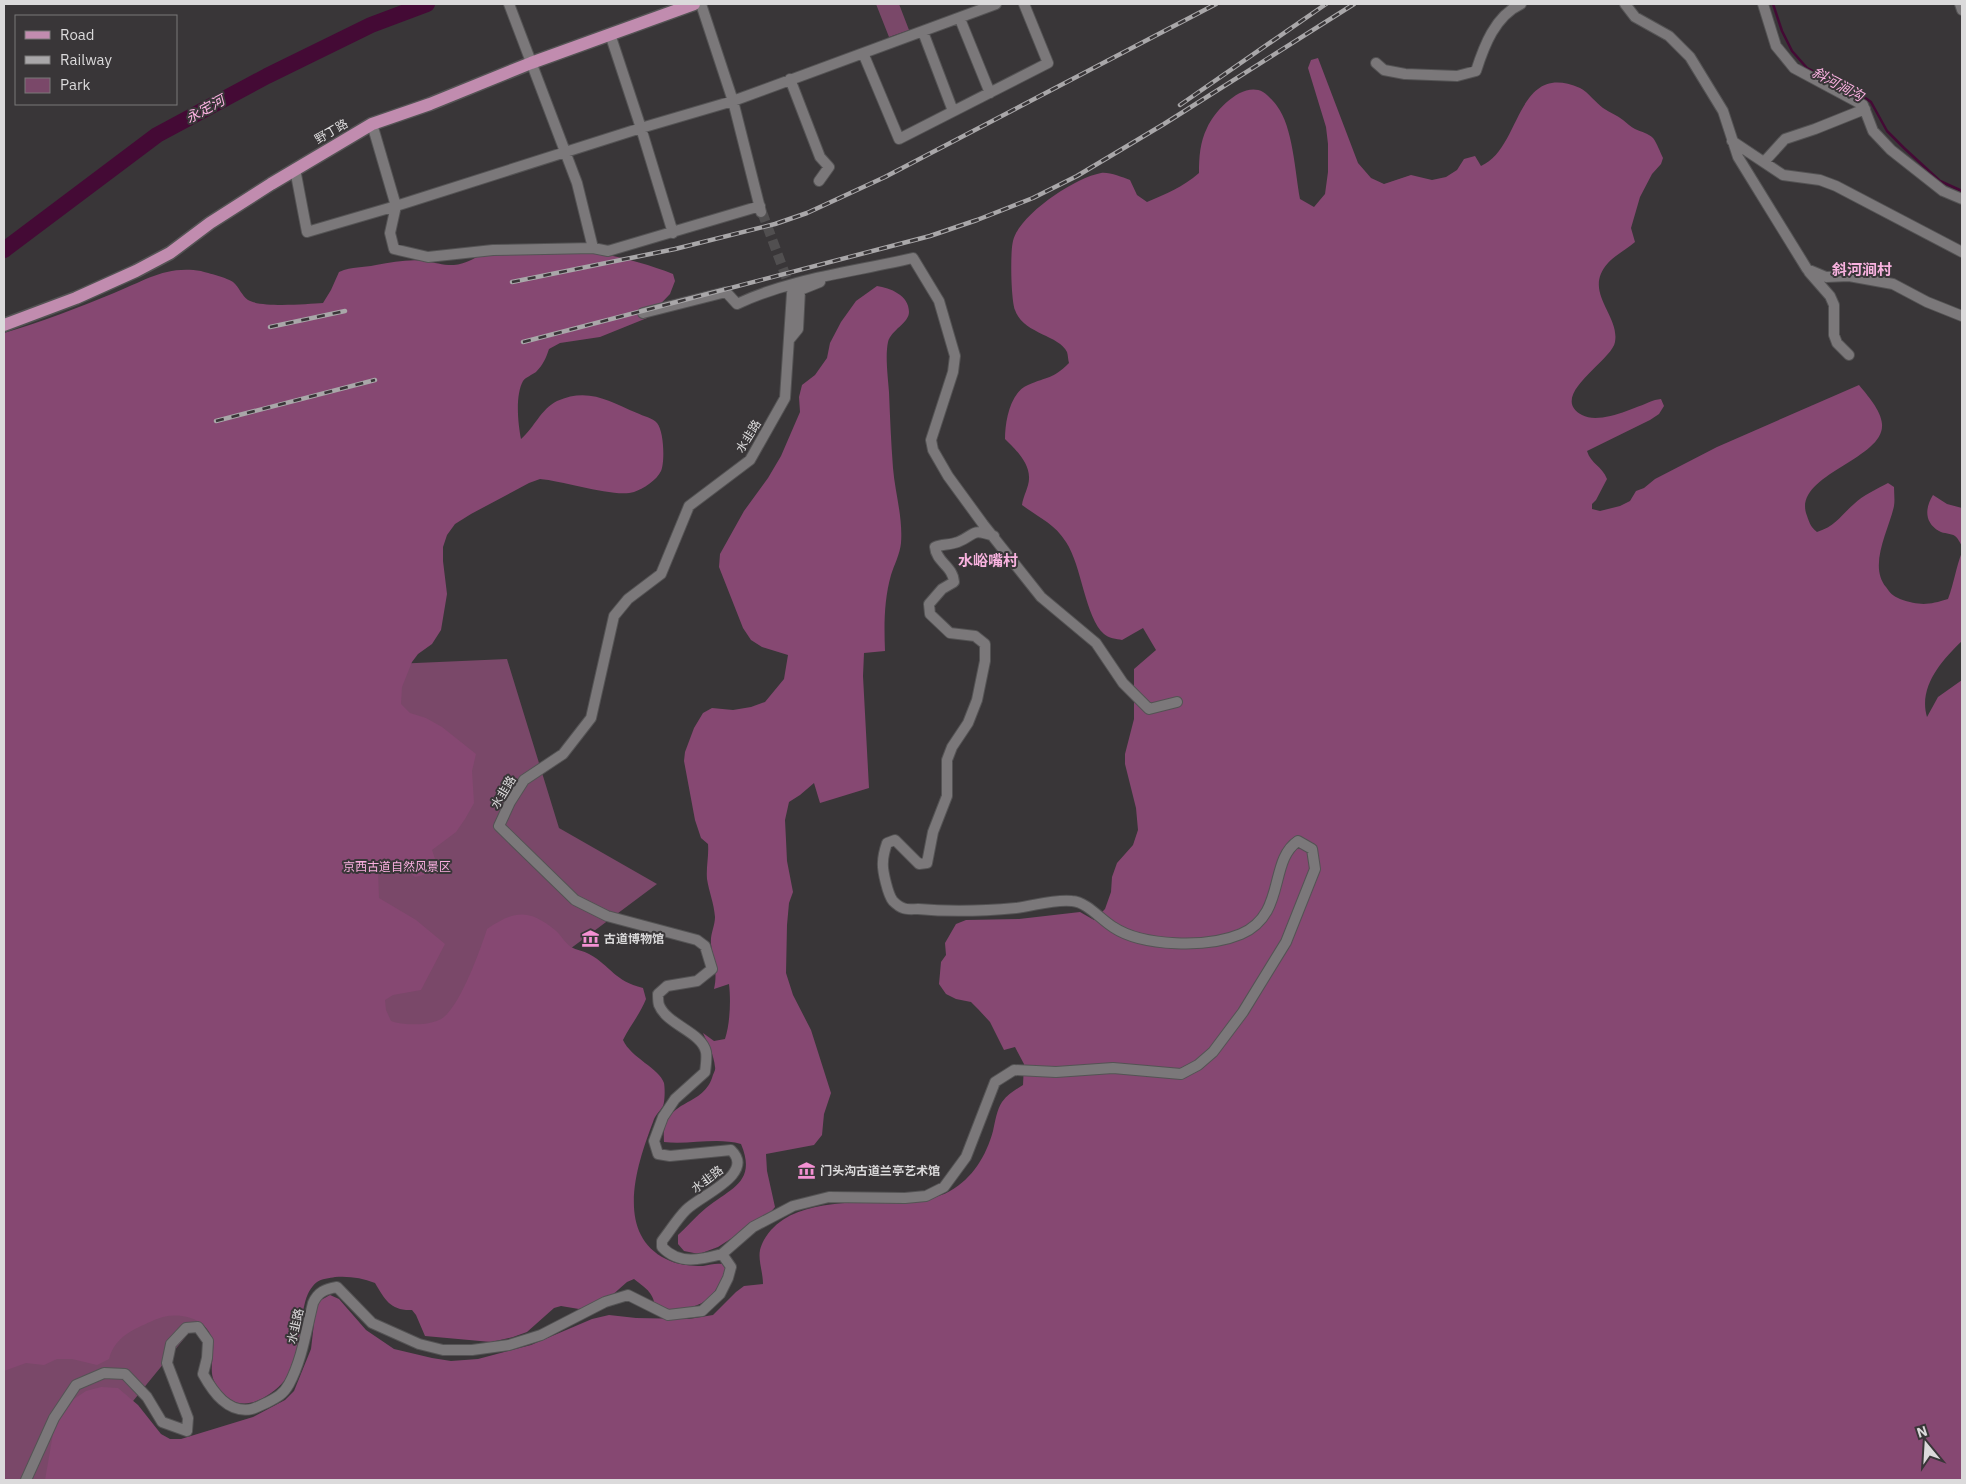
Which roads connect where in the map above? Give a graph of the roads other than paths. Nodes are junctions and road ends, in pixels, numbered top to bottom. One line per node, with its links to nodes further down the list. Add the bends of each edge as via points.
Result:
1 (510, 4): 15 (street)
2 (694, 4): 13 (main road, 野丁路)
3 (701, 4): 19 (street)
4 (996, 4): 11 (street)
5 (1024, 4): 18 (street, via 1048,63)
6 (1520, 4): 16 (street, via 1497,24 1486,41 1476,71 1456,76 1405,74 1384,70)
7 (1625, 4): 24 (street, via 1635,17 1669,36 1690,57 1723,112)
8 (1763, 4): 20 (street, via 1776,46 1794,68)
9 (1960, 4): 10 (street)
10 (1962, 10)
11 (960, 18): 12 (street); 18 (street)
12 (923, 32): 14 (street); 21 (street)
13 (610, 34): 15 (main road, 野丁路); 23 (street)
14 (863, 53): 17 (street); 21 (street, via 899,139)
15 (530, 61): 22 (main road, 野丁路, via 430,104); 25 (street)
16 (1376, 63)
17 (790, 79): 19 (street); 28 (street, via 820,157 829,167)
18 (990, 93): 21 (street)
19 (734, 101): 23 (street); 31 (street, via 761,209)
20 (1865, 109): 26 (street, via 1785,139); 29 (street, via 1874,131 1891,150 1944,191)
21 (953, 111)
22 (372, 124): 27 (main road, 野丁路); 30 (street)
23 (642, 128): 25 (street); 31 (street)
24 (1732, 141): 26 (street); 34 (street, via 1738,157)
25 (565, 152): 30 (street); 32 (street)
26 (1764, 162): 33 (street, via 1783,175 1820,180 1836,186)
27 (294, 169): 30 (street, via 307,232); 39 (main road, 野丁路, via 170,253 76,298)
28 (819, 181)
29 (1962, 199)
30 (396, 206): 32 (street, via 390,233 394,249 428,257 493,250)
31 (673, 233): 32 (street, via 608,251)
32 (593, 248)
33 (1962, 252)
34 (1807, 269): 38 (street, via 1826,277 1849,276 1892,284); 41 (street, via 1830,296 1834,306 1834,334 1837,343)
35 (839, 273): 37 (street, via 816,277 737,304 726,292); 40 (street, via 800,290 798,328); 42 (street, via 913,258 939,301 955,356 931,440 933,450 982,524)
36 (792, 293): 40 (street, 水韭路)
37 (643, 313)
38 (1962, 316)
39 (4, 325)
40 (789, 340): 44 (street, 水韭路, via 785,398 750,460 689,506 661,574 628,599 614,616 591,718 563,754 524,780 499,826 575,900 607,916 696,940 704,946 712,969 697,981 667,986 658,994 659,1006 668,1018 698,1040 706,1050 706,1060 705,1072 675,1099 663,1116 654,1142 658,1154 670,1156 731,1150 738,1156 740,1164 735,1174 686,1210 662,1241 662,1247 678,1258 696,1261)
41 (1849, 355)
42 (994, 536): 43 (street, via 1041,596 1096,643 1123,683 1149,709); 44 (street, via 974,532 956,543 934,548 954,574 954,582 942,589 929,604 930,614 950,633 975,636 985,644 985,661 977,700 947,760 947,796 933,832 927,863 919,864 895,840 887,844 882,863 894,902 903,908 936,911 1017,908 1074,901 1130,936 1190,943 1222,940 1242,933 1265,914 1291,846 1298,841 1312,849 1315,869 1298,916 1286,942 1243,1012 1213,1052 1198,1065 1181,1074 1113,1068 1056,1072 1014,1070 995,1082 966,1157 944,1187 926,1196 828,1196 793,1206 754,1227)
43 (1176, 702)
44 (722, 1254): 45 (street, 水韭路, via 731,1267 728,1278 720,1294 702,1311 668,1315 628,1295 605,1302 541,1335 509,1345 472,1350 443,1350 396,1335 372,1323 337,1287 326,1288 313,1303 298,1365 288,1386 278,1398 252,1409 239,1410 226,1404 211,1388 203,1374 208,1341 198,1327 186,1328 172,1344 167,1363 188,1418 187,1431 162,1422 147,1397 125,1374 104,1372 76,1385 54,1418)
45 (26, 1480)

